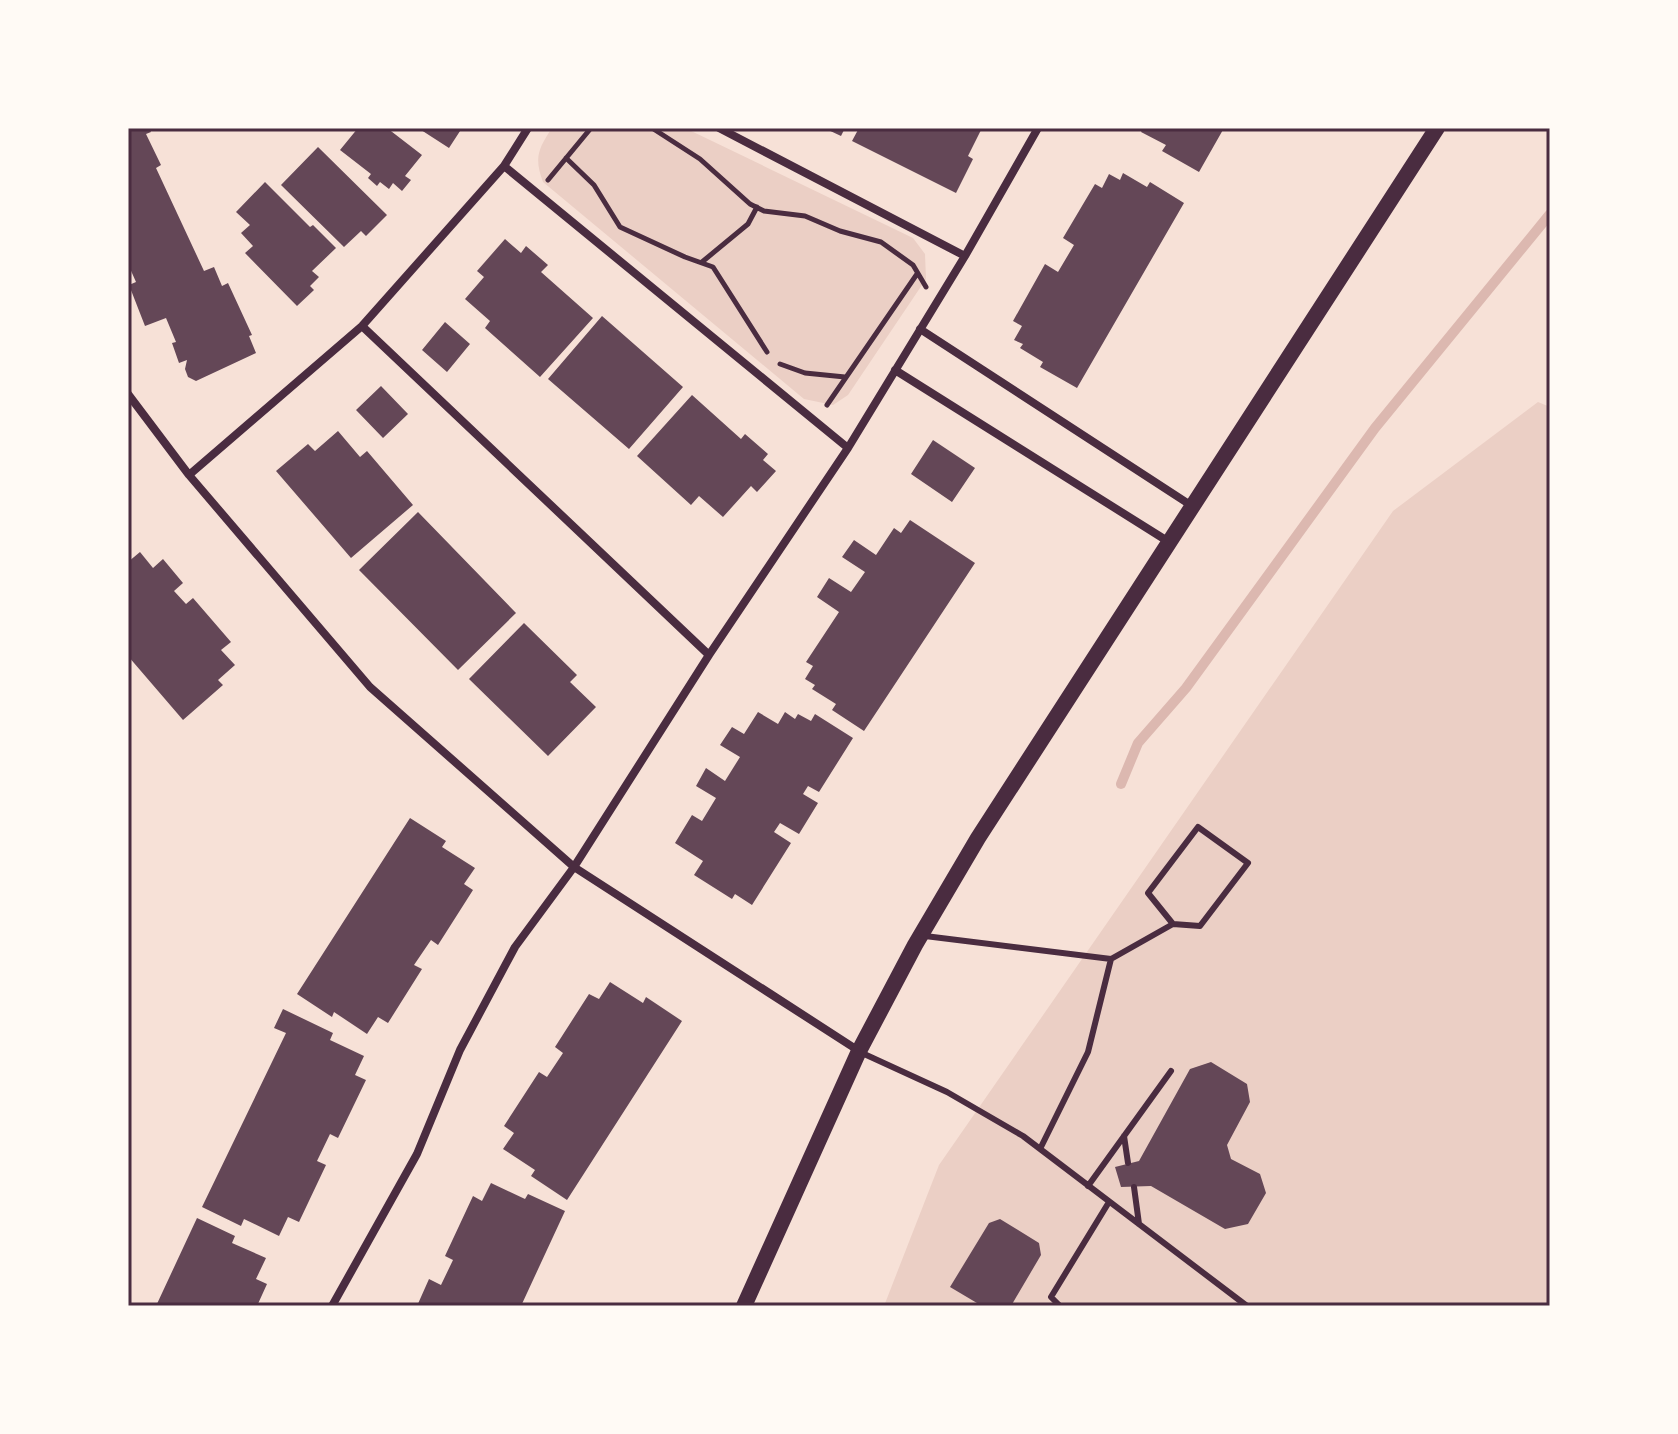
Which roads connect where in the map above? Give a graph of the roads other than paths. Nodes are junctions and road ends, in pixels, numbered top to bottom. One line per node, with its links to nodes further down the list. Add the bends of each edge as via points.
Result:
1 (528, 128): 5 (street)
2 (719, 128): 6 (street)
3 (1038, 128): 6 (street)
4 (1437, 128): 13 (main road)
5 (504, 166): 7 (street); 11 (street)
6 (965, 256): 8 (street)
7 (362, 326): 12 (street); 15 (street)
8 (920, 329): 9 (street); 13 (street)
9 (895, 370): 11 (street); 14 (street)
10 (128, 394): 12 (street)
11 (848, 448): 15 (street)
12 (189, 475): 16 (street, via 370,687)
13 (1192, 506): 14 (main road)
14 (1169, 542): 18 (main road)
15 (709, 655): 16 (street)
16 (574, 867): 20 (street); 29 (street, via 515,947 460,1050 417,1154)
17 (1173, 924): 17 (lane, via 1200,926 1248,863 1198,827 1148,893); 19 (lane)
18 (921, 935): 19 (lane); 20 (main road)
19 (1111, 959): 23 (lane, via 1088,1052)
20 (859, 1051): 23 (lane, via 947,1092); 30 (main road)
21 (1171, 1071): 22 (lane)
22 (1124, 1136): 24 (lane); 25 (lane)
23 (1040, 1149): 25 (lane)
24 (1128, 1163)
25 (1088, 1186): 27 (lane)
26 (1134, 1187): 28 (lane)
27 (1109, 1202): 28 (lane); 31 (lane, via 1051,1297)
28 (1139, 1224): 32 (lane)
29 (332, 1306)
30 (744, 1306)
31 (1060, 1306)
32 (1247, 1306)

